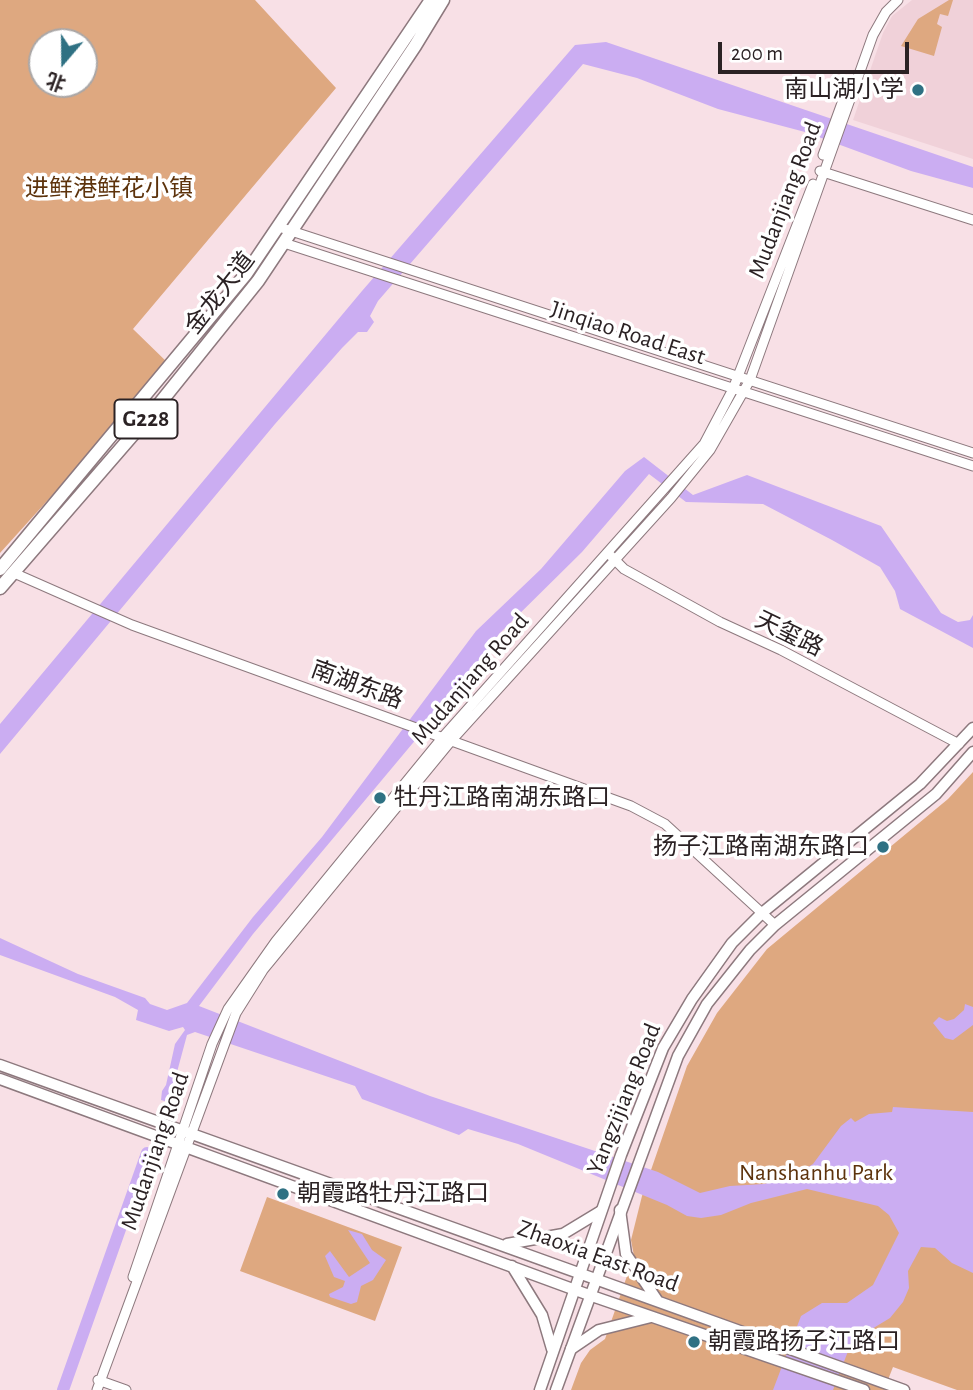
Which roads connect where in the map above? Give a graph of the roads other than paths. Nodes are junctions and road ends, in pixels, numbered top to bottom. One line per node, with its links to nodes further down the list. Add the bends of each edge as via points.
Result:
1 (431, 0): 9 (highway, 金龙大道 / G228)
2 (443, 0): 8 (highway, 金龙大道 / G228)
3 (891, 0): 5 (street, Mudanjiang Road, via 868,36)
4 (898, 0): 5 (street, via 873,35)
5 (840, 117): 6 (street, Mudanjiang Road)
6 (820, 171): 7 (street); 11 (street, Mudanjiang Road); 12 (street, Mudanjiang Road)
7 (973, 220)
8 (293, 232): 9 (street, Jinqiao Road East); 10 (highway, 金龙大道 / G228); 11 (street, Jinqiao Road East)
9 (275, 233): 10 (main road, Jinqiao Road East); 19 (highway, 金龙大道 / G228, via 155,387)
10 (284, 243): 13 (street, Jinqiao Road East); 20 (highway, 金龙大道 / G228, via 156,408)
11 (738, 376): 12 (street, Jinqiao Road East); 13 (street, Mudanjiang Road)
12 (750, 380): 14 (street, Mudanjiang Road); 15 (street, Jinqiao Road East)
13 (733, 389): 14 (street, Jinqiao Road East); 17 (street, Mudanjiang Road)
14 (743, 392): 16 (street, Jinqiao Road East); 17 (street, Mudanjiang Road, via 710,450)
15 (973, 453)
16 (973, 466)
17 (681, 479): 18 (street, Mudanjiang Road)
18 (611, 556): 23 (street, Mudanjiang Road); 24 (street, 天玺路, via 624,569 720,622)
19 (0, 569)
20 (14, 573): 21 (highway, 金龙大道 / G228); 23 (street, 南湖东路, via 122,621)
21 (0, 588)
22 (973, 728): 24 (main road, Yangzijiang Road)
23 (447, 740): 26 (street, 南湖东路, via 631,806 665,824); 30 (street, Mudanjiang Road, via 232,1011)
24 (959, 744): 26 (main road, Yangzijiang Road, via 920,783)
25 (973, 752): 27 (main road, Yangzijiang Road, via 936,794)
26 (762, 913): 27 (street, 南湖东路); 32 (main road, Yangzijiang Road, via 712,969 663,1048)
27 (775, 925): 31 (main road, Yangzijiang Road, via 707,1004 678,1056)
28 (0, 1065): 30 (main road, Zhaoxia East Road)
29 (0, 1079): 30 (main road, Zhaoxia East Road)
30 (184, 1140): 33 (main road, Zhaoxia East Road); 34 (main road, Zhaoxia East Road); 43 (street, Mudanjiang Road)
31 (620, 1210): 36 (main road, Yangzijiang Road); 39 (main road, via 626,1254)
32 (601, 1211): 33 (main road, via 563,1234); 35 (main road, Yangzijiang Road)
33 (503, 1244): 35 (main road, Zhaoxia East Road)
34 (512, 1266): 37 (main road, Zhaoxia East Road); 41 (main road, via 542,1315)
35 (581, 1272): 36 (main road, Zhaoxia East Road); 37 (main road, Yangzijiang Road)
36 (596, 1277): 38 (main road, Yangzijiang Road); 39 (main road, Zhaoxia East Road)
37 (575, 1289): 38 (main road, Zhaoxia East Road); 41 (main road, Yangzijiang Road)
38 (589, 1295): 40 (main road, Zhaoxia East Road); 42 (main road, Yangzijiang Road)
39 (657, 1300): 44 (main road, Zhaoxia East Road)
40 (655, 1317): 42 (main road, via 599,1330); 49 (main road, Zhaoxia East Road)
41 (552, 1349): 47 (main road, Yangzijiang Road)
42 (570, 1349): 48 (main road, Yangzijiang Road)
43 (98, 1384): 45 (street, Mudanjiang Road); 46 (street)
44 (899, 1389)
45 (91, 1390)
46 (126, 1390)
47 (540, 1390)
48 (556, 1390)
49 (864, 1390)

